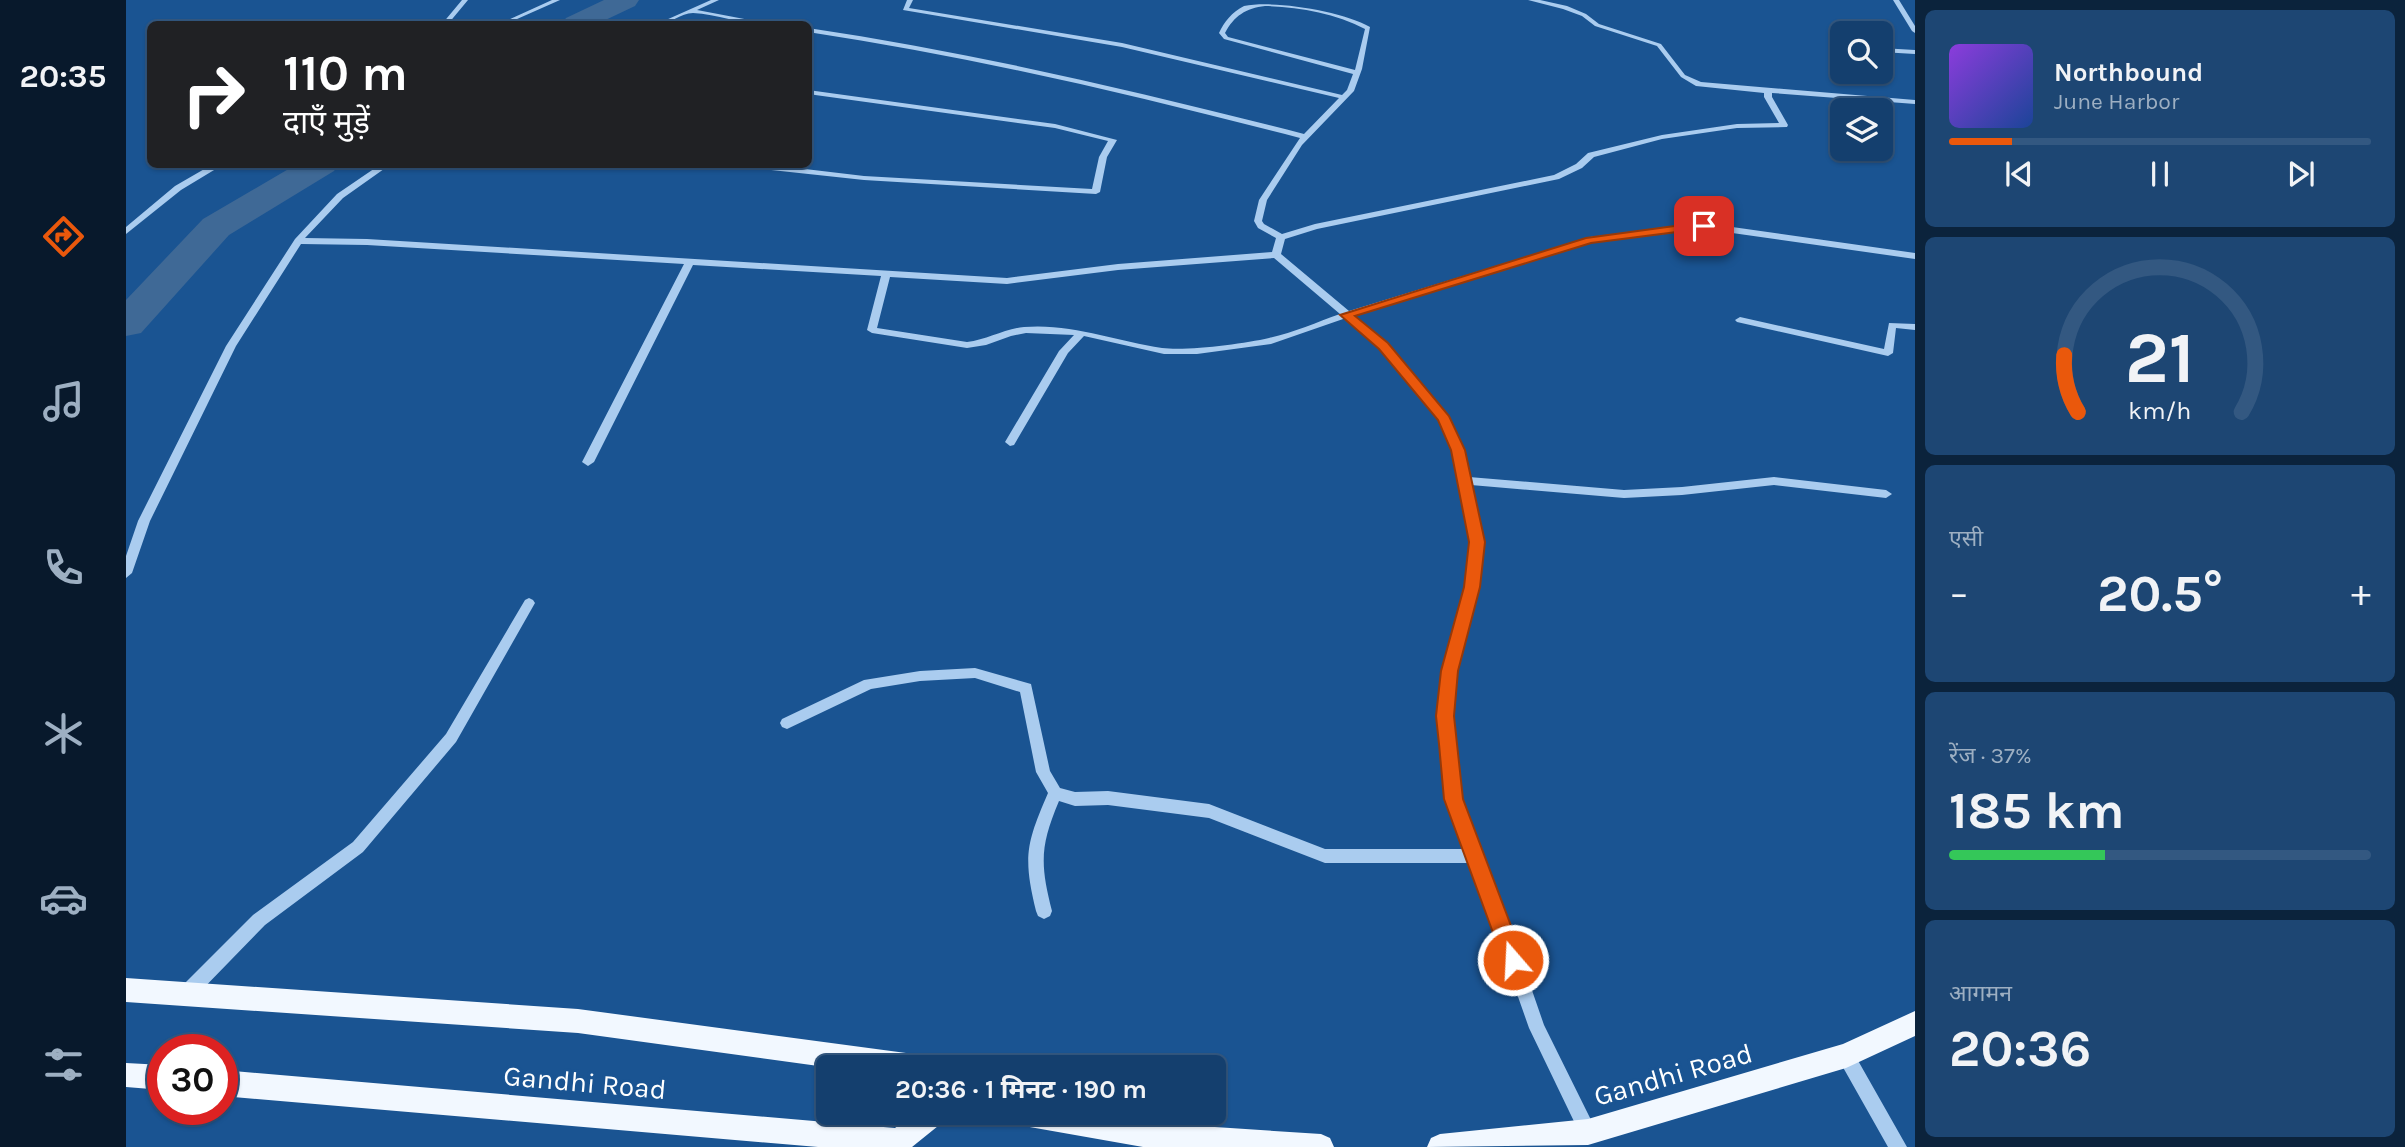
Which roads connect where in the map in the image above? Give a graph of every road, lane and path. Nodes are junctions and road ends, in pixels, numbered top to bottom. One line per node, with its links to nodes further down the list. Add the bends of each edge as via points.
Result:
1 (465, 0): 8 (street)
2 (557, 0): 9 (street)
3 (716, 0): 7 (street)
4 (909, 0): 19 (street, via 905,9 1122,45)
5 (1531, 0): 17 (street, via 1565,7 1597,25 1659,45 1683,76 1699,83)
6 (1896, 0): 13 (street)
7 (690, 11): 10 (street); 11 (street)
8 (448, 21)
9 (509, 21)
10 (667, 21)
11 (749, 21)
12 (812, 31): 21 (street, via 1062,76)
13 (1915, 31)
14 (1893, 51): 15 (street)
15 (1915, 52)
16 (1357, 73): 16 (street, via 1255,47 1222,33 1241,10 1266,4 1348,18 1368,28); 19 (street)
17 (1768, 91): 20 (street); 26 (street, via 1784,125 1662,137 1591,155 1556,177)
18 (812, 93): 24 (street, via 1055,126 1113,140 1103,158 1096,192)
19 (1343, 97): 21 (street)
20 (1915, 102)
21 (1305, 137): 26 (street, via 1263,200 1258,221 1265,231)
22 (213, 168): 25 (street, via 178,188)
23 (381, 168): 27 (street, via 340,197)
24 (773, 168)
25 (126, 231)
26 (1281, 237): 28 (street)
27 (298, 242): 30 (street); 40 (street, via 231,346 144,521)
28 (1276, 255): 31 (street, via 1007,281); 32 (street)
29 (1915, 256): 32 (street, via 1704,226 1590,240)
30 (690, 261): 31 (street); 37 (street)
31 (886, 275): 35 (street, via 872,330 967,345 1026,330)
32 (1346, 315): 35 (street, via 1271,341 1198,351 1164,351); 38 (street, via 1383,346 1444,419 1458,450)
33 (1740, 320): 34 (street, via 1888,353 1892,325)
34 (1915, 327)
35 (1082, 333): 36 (street, via 1064,351)
36 (1010, 442)
37 (588, 462)
38 (1464, 480): 39 (street, via 1624,494 1774,481); 44 (street, via 1477,542 1445,716 1454,799)
39 (1886, 494)
40 (126, 573)
41 (529, 603): 47 (street, via 451,738 358,847 260,920)
42 (787, 723): 43 (street, via 869,684 975,673 1026,688 1043,772)
43 (1055, 793): 44 (street, via 1075,799 1108,798 1209,811 1325,856); 45 (street, via 1035,839 1033,868)
44 (1476, 856): 56 (street, via 1536,1028)
45 (1044, 911)
46 (126, 990): 47 (main road)
47 (187, 994): 49 (main road, via 578,1021)
48 (1915, 1023): 50 (main road, Gandhi Road)
49 (831, 1055)
50 (1846, 1056): 56 (main road, Gandhi Road); 59 (street)
51 (126, 1075): 52 (main road)
52 (147, 1077)
53 (238, 1084): 54 (main road, Gandhi Road, via 900,1141)
54 (919, 1125)
55 (1092, 1125): 57 (main road, via 1154,1136)
56 (1588, 1132): 58 (main road, Gandhi Road)
57 (1321, 1147)
58 (1440, 1147)
59 (1898, 1147)

